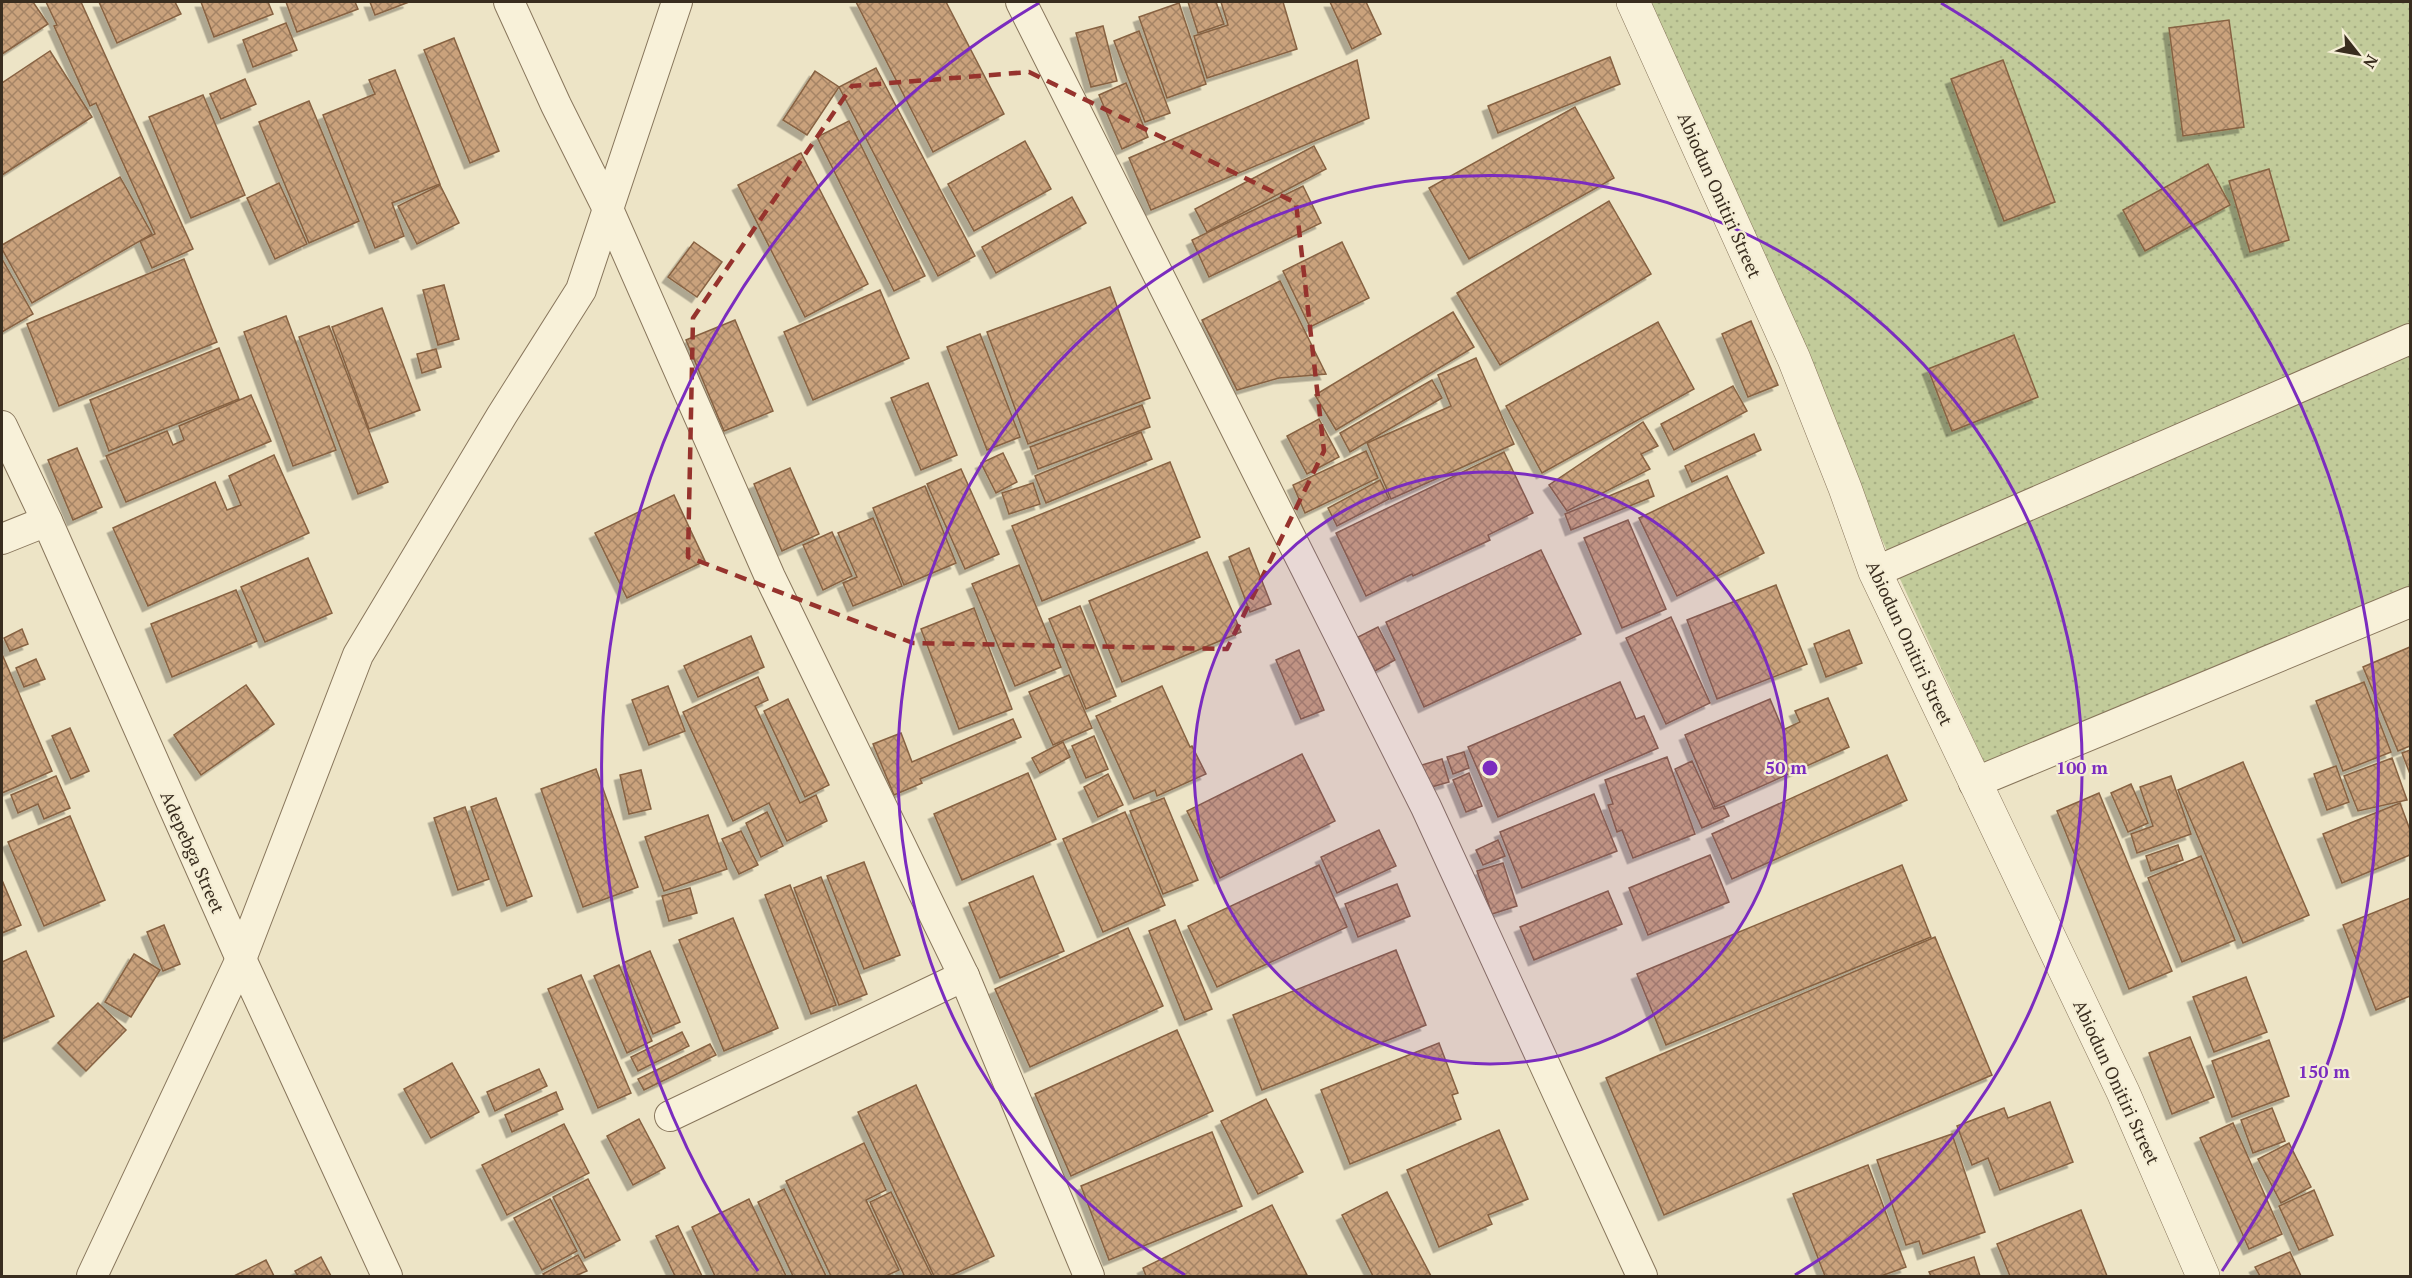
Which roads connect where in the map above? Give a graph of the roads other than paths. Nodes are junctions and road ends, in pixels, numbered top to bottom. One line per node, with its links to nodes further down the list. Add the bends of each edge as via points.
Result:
1 (509, 2): 5 (street)
2 (676, 2): 5 (street)
3 (1021, 2): 19 (street, via 1426,807)
4 (1633, 2): 10 (street, Abiodun Onitiri Street, via 1794,359)
5 (608, 209): 13 (street, via 581,290 358,656); 14 (street, via 770,577)
6 (2410, 339): 10 (street)
7 (2, 426): 8 (street, Adepebga Street)
8 (47, 521): 9 (street); 13 (street, Adepebga Street)
9 (2, 539)
10 (1875, 572): 12 (street, Abiodun Onitiri Street)
11 (2410, 602): 12 (street)
12 (1974, 783): 20 (street, Abiodun Onitiri Street, via 2123,1092)
13 (241, 959): 16 (street); 17 (street, Adepebga Street)
14 (964, 976): 15 (street); 18 (street)
15 (670, 1116)
16 (92, 1276)
17 (387, 1276)
18 (1089, 1276)
19 (1642, 1276)
20 (2203, 1276)

